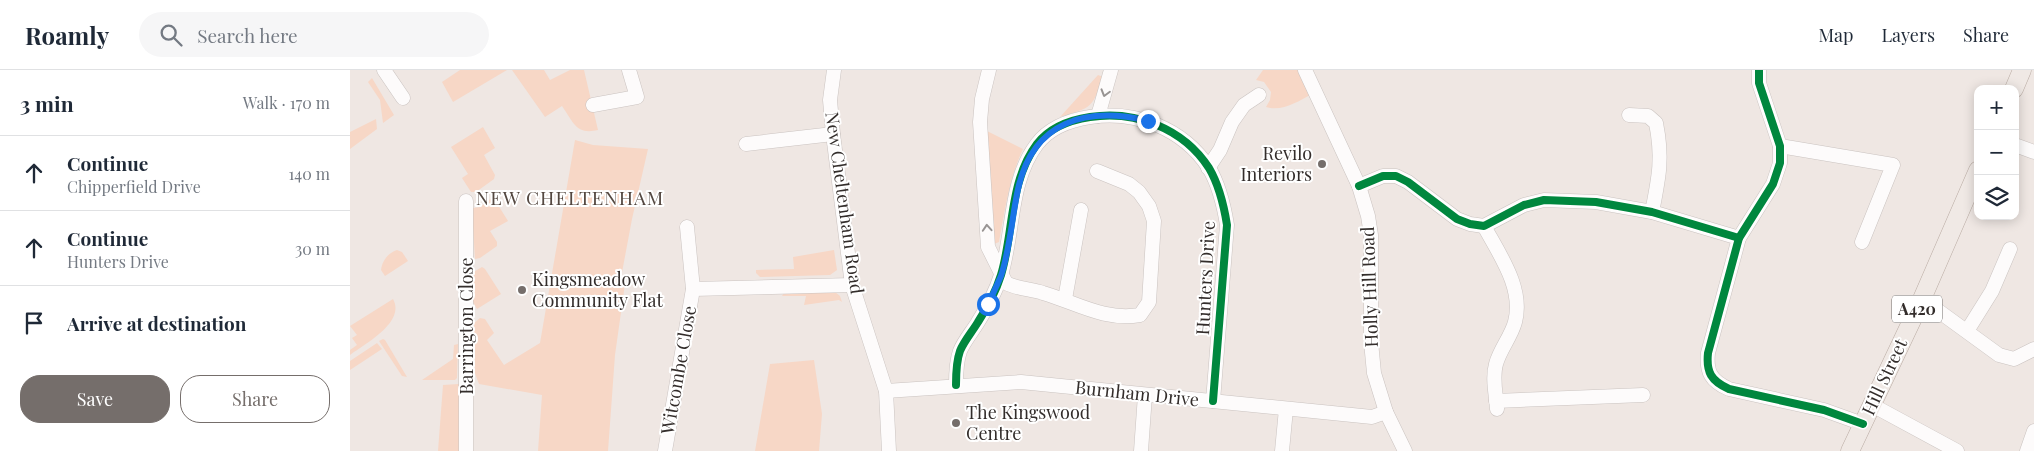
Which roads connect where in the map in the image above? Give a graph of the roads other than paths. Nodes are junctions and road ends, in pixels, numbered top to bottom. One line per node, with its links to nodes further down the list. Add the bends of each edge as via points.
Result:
1 (384, 70): 11 (street)
2 (629, 70): 12 (street, via 637,97)
3 (834, 70): 15 (street, New Cheltenham Road, via 830,100)
4 (989, 70): 32 (street, one-way to 4, via 988,247 980,122)
5 (1111, 70): 14 (street, one-way to 14)
6 (1305, 70): 23 (street, Holly Hill Road)
7 (1759, 70): 17 (street, via 1759,84)
8 (2022, 70): 9 (main road)
9 (2016, 85)
10 (1259, 95): 20 (street, via 1244,105 1232,122)
11 (403, 98)
12 (593, 105)
13 (1629, 115): 26 (street, via 1648,116 1656,123 1660,169)
14 (1098, 116): 20 (street, Hunters Drive, via 1125,115 1170,131); 32 (street, Hunters Drive, via 1074,119 1052,130 1038,142 1026,160)
15 (833, 134): 16 (street); 33 (street, New Cheltenham Road)
16 (746, 144)
17 (1780, 146): 29 (street, via 1780,163 1773,184); 30 (street, via 1894,165)
18 (2019, 146): 19 (street)
19 (2034, 152)
20 (1208, 168): 43 (street, Hunters Drive, via 1224,204 1227,225)
21 (1097, 171): 35 (street, via 1129,184 1149,206 1154,221 1149,302 1140,315 1125,318 1099,314)
22 (1976, 175): 36 (main road, Hill Street / A420)
23 (1359, 186): 27 (street, via 1383,176 1396,176 1457,218); 46 (street, Holly Hill Road, via 1371,235 1374,373)
24 (466, 201): 50 (street, Barrington Close)
25 (1081, 210): 35 (street)
26 (1652, 212): 27 (street, via 1596,202 1544,200 1524,204); 29 (street)
27 (1484, 226): 41 (street, via 1507,268 1516,295 1515,320 1494,375 1497,405)
28 (688, 228): 34 (street, Witcombe Close)
29 (1739, 238): 47 (street, via 1708,353 1707,366 1712,377 1729,389 1824,410)
30 (1862, 242)
31 (2010, 249): 37 (street, via 1992,292)
32 (1001, 274): 35 (street, via 1011,286); 39 (street, Hunters Drive, via 988,304 960,351)
33 (852, 285): 34 (street, Witcombe Close); 40 (street, New Cheltenham Road)
34 (693, 289): 51 (street, Witcombe Close)
35 (1065, 299)
36 (1922, 299): 37 (street); 44 (main road, Hill Street / A420)
37 (1968, 331): 38 (street, via 1999,355 2014,359)
38 (2032, 354)
39 (956, 385): 40 (street, Burnham Drive); 42 (street, Burnham Drive, via 1021,382)
40 (886, 391): 52 (street, New Cheltenham Road)
41 (1643, 394)
42 (1145, 395): 43 (street, Burnham Drive); 53 (street)
43 (1214, 401): 45 (street, Burnham Drive)
44 (1872, 404): 47 (main road, Hill Street / A420); 56 (street)
45 (1286, 409): 46 (street, Burnham Drive, via 1372,418); 54 (street)
46 (1386, 412): 55 (street, Holly Hill Road)
47 (1863, 424): 49 (main road, Hill Street / A420)
48 (2034, 431): 57 (street)
49 (1851, 449)
50 (466, 451)
51 (665, 451)
52 (889, 451)
53 (1141, 451)
54 (1282, 451)
55 (1405, 451)
56 (1957, 451)
57 (2027, 451)

